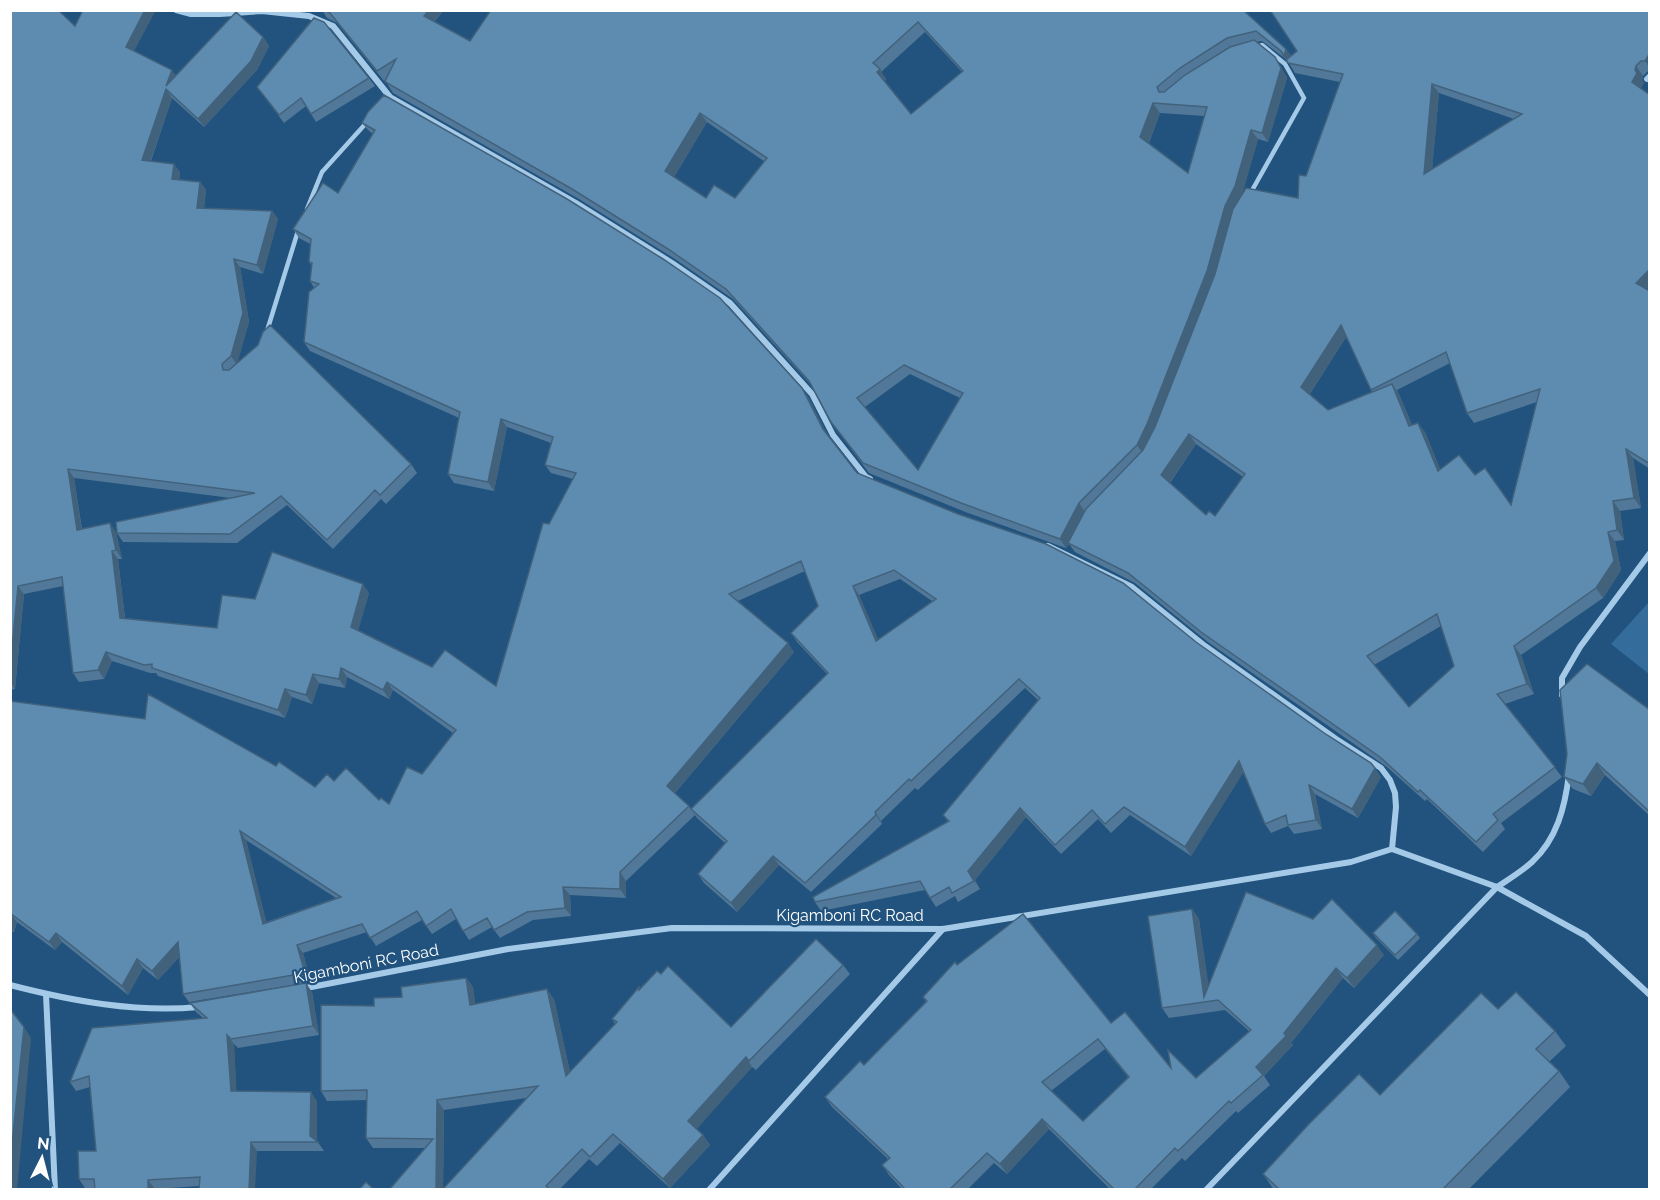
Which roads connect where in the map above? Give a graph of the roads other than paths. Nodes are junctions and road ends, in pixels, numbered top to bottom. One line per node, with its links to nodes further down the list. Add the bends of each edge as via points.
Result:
1 (176, 10): 3 (street, via 191,14 262,11 309,16 333,26)
2 (1253, 48): 6 (lane, via 1262,45 1285,64 1304,98)
3 (390, 97): 4 (lane); 10 (street, via 576,203 730,303 812,394 833,435 866,477)
4 (383, 105)
5 (375, 114): 7 (lane, via 322,172)
6 (1247, 198)
7 (304, 216)
8 (300, 226): 9 (lane)
9 (264, 339)
10 (876, 481)
11 (1043, 544): 15 (street, via 1070,552 1132,587 1205,646 1381,768 1395,793)
12 (1650, 553): 13 (street, via 1580,647 1563,678)
13 (1563, 707)
14 (1570, 766): 16 (street, via 1556,831 1533,862)
15 (1392, 849): 16 (street); 17 (street, Kigamboni RC Road, via 1351,862)
16 (1497, 887): 21 (street, via 1586,936); 25 (street)
17 (943, 929): 19 (street, Kigamboni RC Road, via 672,928 508,949); 24 (street)
18 (10, 985): 20 (street)
19 (299, 990)
20 (46, 994): 22 (street, via 143,1010); 23 (street)
21 (1650, 995)
22 (208, 1006)
23 (55, 1190)
24 (709, 1190)
25 (1206, 1190)

